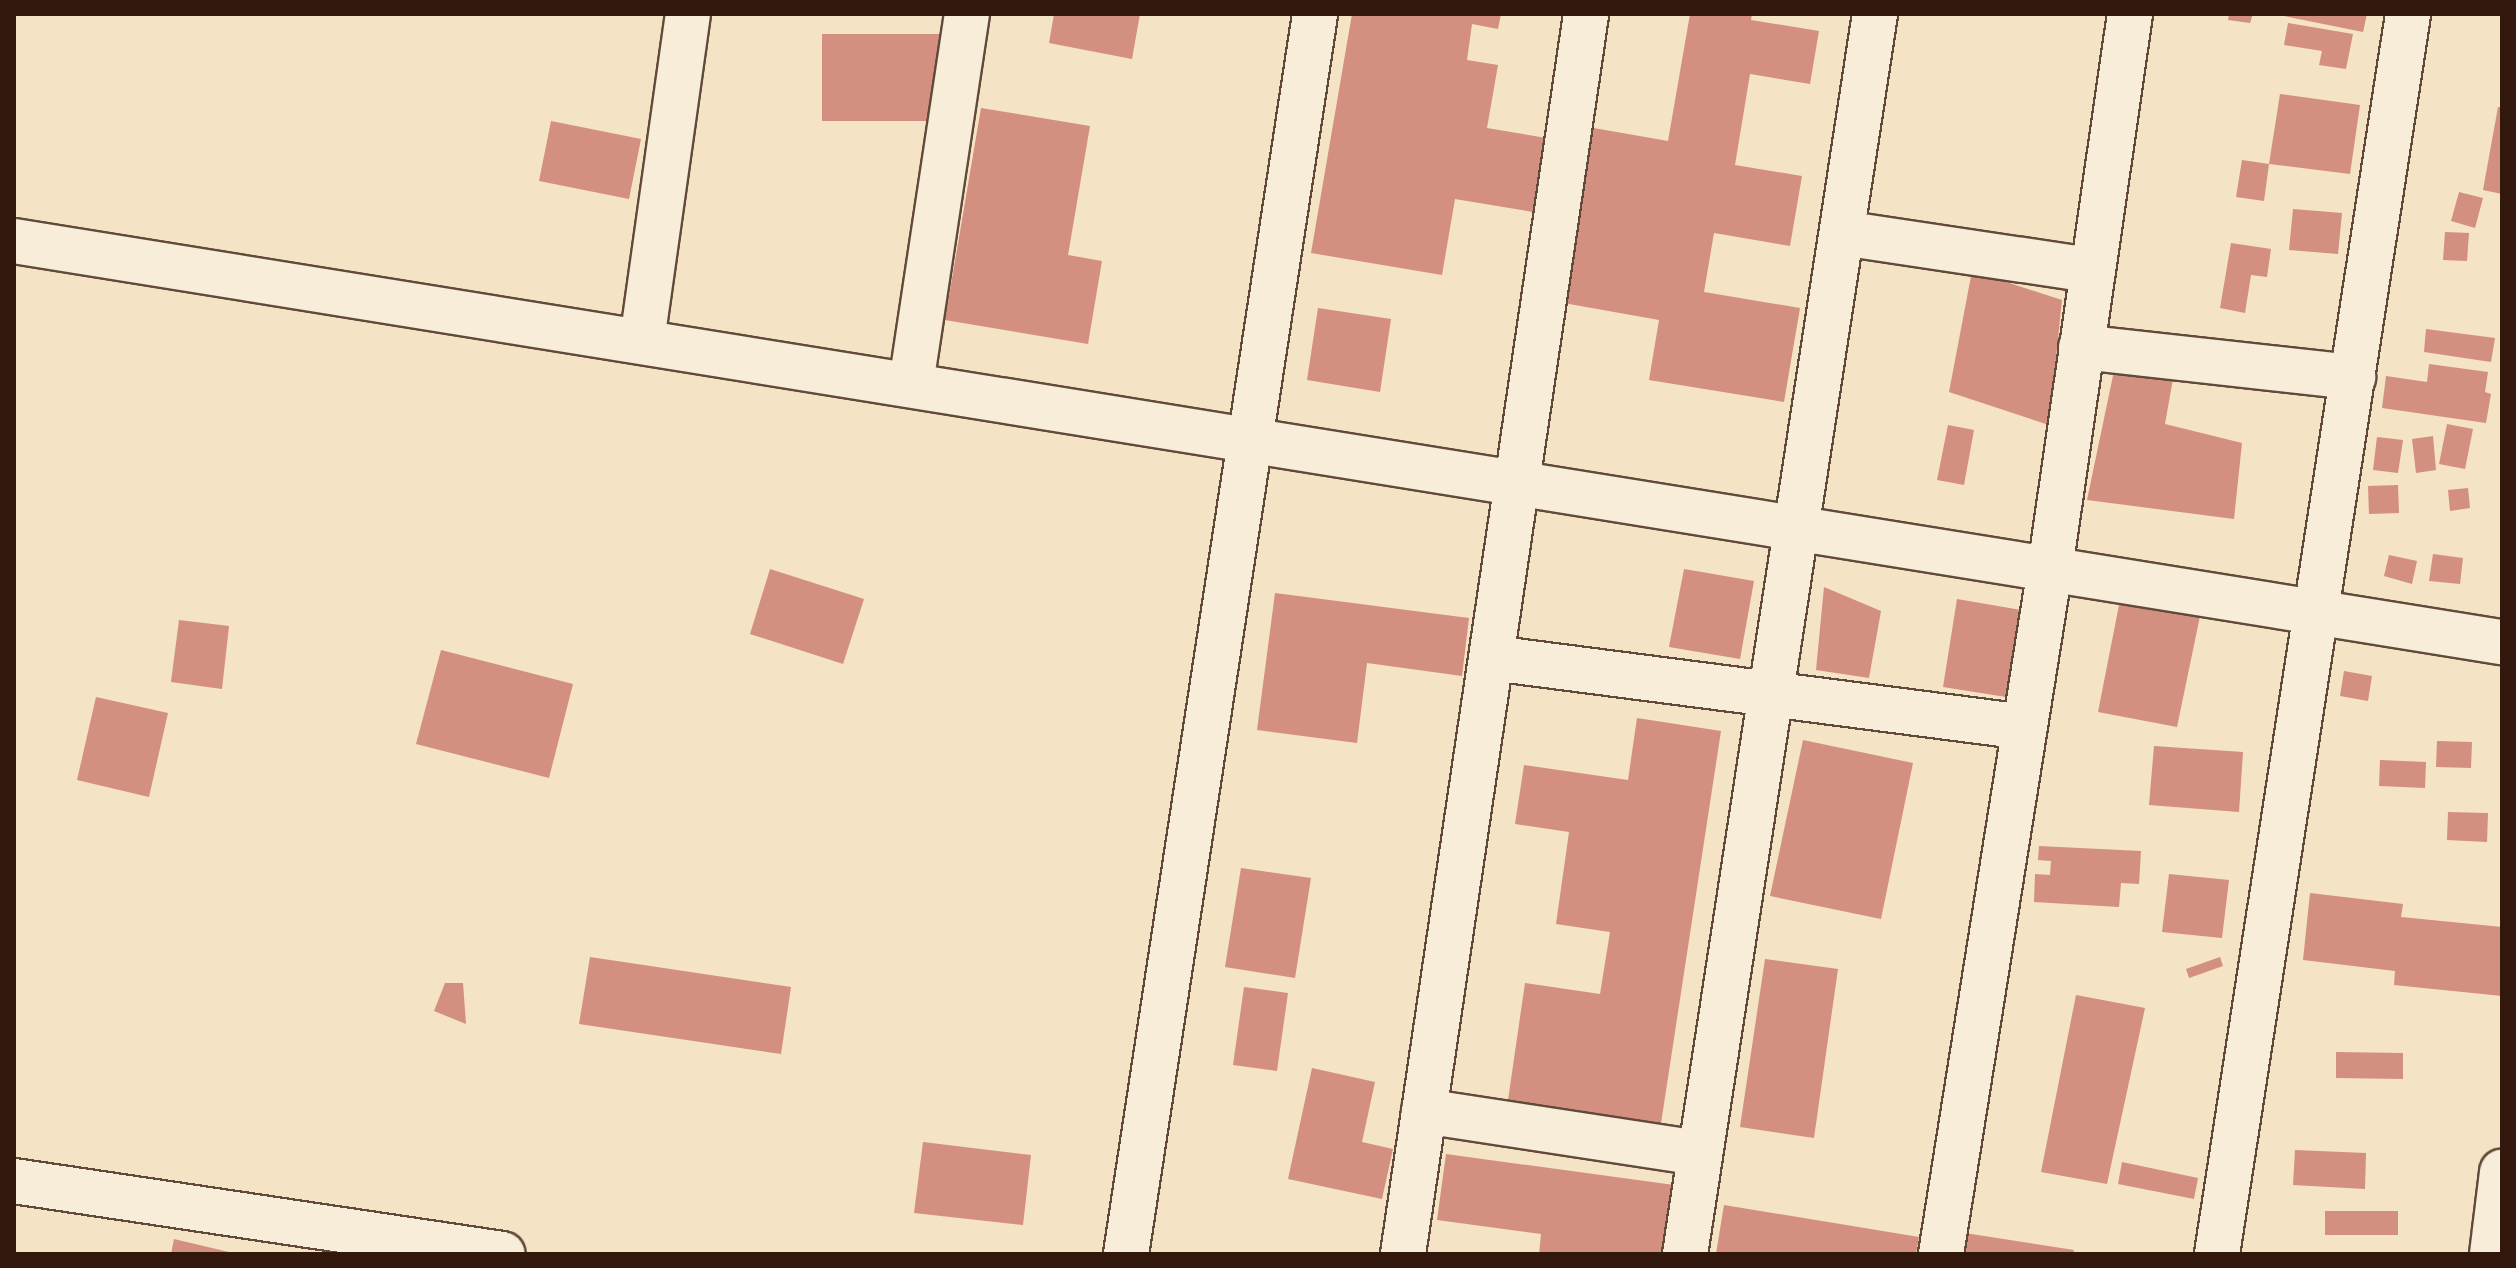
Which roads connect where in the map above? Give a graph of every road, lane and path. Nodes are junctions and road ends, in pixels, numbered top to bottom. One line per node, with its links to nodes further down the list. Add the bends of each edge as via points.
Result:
1 (688, 14): 11 (street)
2 (967, 14): 14 (street)
3 (1315, 14): 15 (street)
4 (1586, 14): 16 (street)
5 (1875, 14): 8 (street)
6 (2130, 14): 10 (street)
7 (2408, 14): 13 (street)
8 (1842, 233): 10 (street); 17 (street)
9 (14, 241): 11 (street)
10 (2091, 270): 12 (street)
11 (642, 341): 14 (street)
12 (2081, 347): 13 (street); 18 (street)
13 (2353, 377): 19 (street)
14 (911, 384): 15 (street)
15 (1250, 439): 16 (street); 29 (street)
16 (1518, 483): 17 (street); 21 (street)
17 (1796, 528): 18 (street); 22 (street)
18 (2050, 569): 19 (street); 23 (street)
19 (2317, 612): 20 (street); 33 (street)
20 (2502, 642)
21 (1492, 658): 22 (street); 24 (street)
22 (1770, 695): 23 (street); 25 (street)
23 (2025, 727): 32 (street)
24 (1424, 1111): 25 (street); 30 (street)
25 (1700, 1153): 31 (street)
26 (2502, 1172): 34 (street)
27 (14, 1181): 28 (street)
28 (503, 1254)
29 (1126, 1254)
30 (1403, 1254)
31 (1685, 1254)
32 (1941, 1254)
33 (2217, 1254)
34 (2492, 1254)

